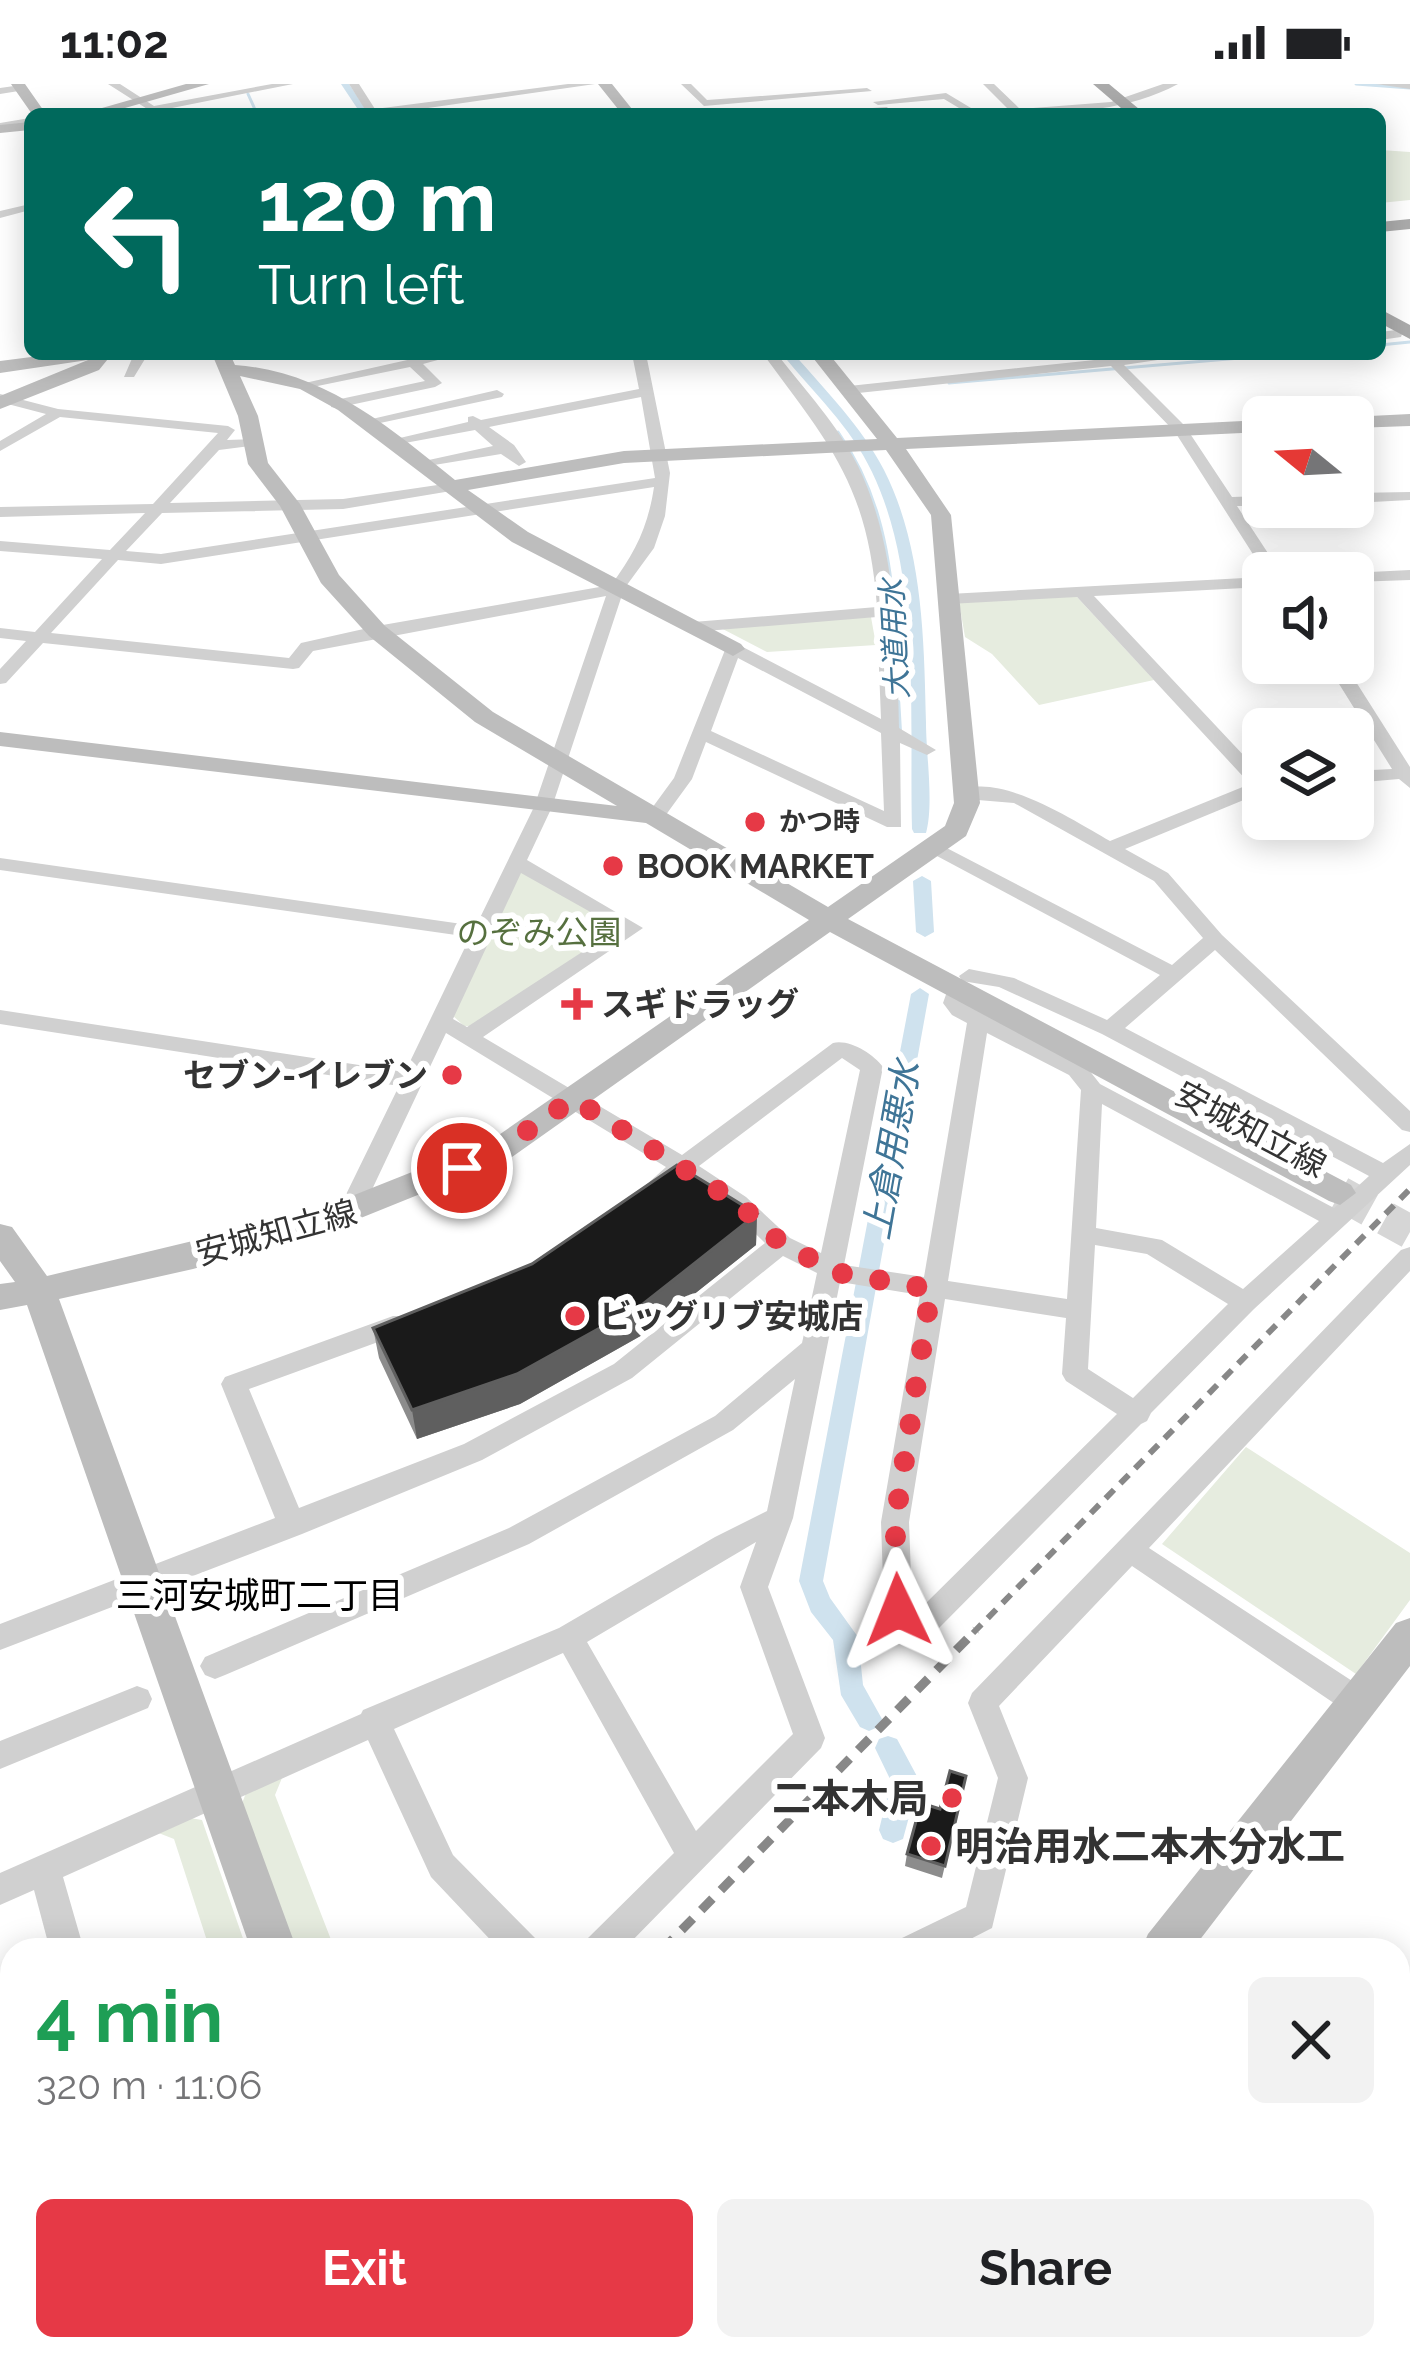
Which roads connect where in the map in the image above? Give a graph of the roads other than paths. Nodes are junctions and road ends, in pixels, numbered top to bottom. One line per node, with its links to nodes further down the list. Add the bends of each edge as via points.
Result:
1 (113, 84): 24 (street)
2 (239, 84): 21 (street)
3 (288, 84): 21 (street)
4 (590, 84): 15 (street)
5 (605, 84): 26 (street)
6 (686, 84): 19 (street, via 704,103)
7 (758, 84): 8 (street)
8 (778, 84)
9 (988, 84): 29 (street)
10 (1088, 84): 23 (main road)
11 (1100, 84): 23 (main road)
12 (1173, 84): 23 (street)
13 (1381, 84): 14 (street)
14 (1394, 84): 18 (street)
15 (575, 85): 25 (street, via 549,96)
16 (19, 86): 20 (street)
17 (179, 86): 22 (street); 24 (street)
18 (1410, 86)
19 (865, 87): 27 (street)
20 (0, 91)
21 (253, 91): 22 (street)
22 (203, 92): 24 (street)
23 (1119, 107)
24 (151, 108)
25 (421, 108)
26 (624, 108)
27 (885, 108): 28 (street, via 946,96)
28 (966, 108)
29 (1014, 108)
30 (54, 360): 41 (street)
31 (96, 360): 48 (street)
32 (137, 360): 42 (street)
33 (419, 360): 40 (street)
34 (640, 360): 46 (street)
35 (775, 360): 62 (street)
36 (824, 360): 45 (street)
37 (1094, 360): 45 (street)
38 (1112, 360): 57 (street)
39 (225, 362): 44 (street); 59 (street)
40 (412, 362): 43 (street); 44 (street)
41 (0, 367)
42 (129, 374)
43 (433, 383): 49 (street); 50 (street)
44 (303, 386): 50 (street)
45 (849, 390): 60 (street)
46 (646, 392): 55 (street); 64 (street)
47 (497, 394): 49 (street)
48 (2, 400): 51 (street)
49 (455, 403): 54 (street); 55 (street)
50 (337, 404): 54 (street)
51 (58, 413): 61 (street, via 228,430); 63 (street)
52 (1410, 420): 53 (street)
53 (1374, 421)
54 (366, 422): 58 (street)
55 (479, 425): 58 (street); 65 (street, via 514,455)
56 (1242, 427): 57 (street)
57 (1180, 429): 60 (street); 70 (street)
58 (394, 441): 65 (street)
59 (253, 442): 61 (street); 72 (street, via 258,464)
60 (884, 444): 62 (street); 85 (street, via 940,515)
61 (214, 446): 73 (street)
62 (841, 446): 64 (street); 86 (street, via 869,516)
63 (0, 447)
64 (658, 455): 66 (street); 67 (street)
65 (422, 464): 67 (street)
66 (663, 481): 74 (street); 83 (street, via 646,548)
67 (451, 487): 72 (street); 74 (street)
68 (1410, 496): 69 (street)
69 (1374, 497)
70 (1227, 502): 71 (street); 78 (street)
71 (1242, 502)
72 (290, 505): 73 (street); 76 (street)
73 (153, 510): 75 (street); 79 (street)
74 (482, 510): 76 (street); 83 (street)
75 (0, 512)
76 (305, 535): 79 (street, via 160,559); 88 (street, via 329,578)
77 (0, 546): 79 (street)
78 (1259, 552)
79 (112, 556): 90 (street)
80 (1410, 575): 81 (street)
81 (1374, 577)
82 (1242, 583): 84 (street)
83 (616, 589): 87 (street); 88 (street); 97 (street)
84 (1081, 592): 85 (street); 98 (street)
85 (949, 598): 101 (street)
86 (885, 611): 87 (street); 96 (street)
87 (693, 627): 91 (street)
88 (377, 631): 90 (street, via 307,647 293,664); 97 (street, via 484,717)
89 (0, 633): 90 (street)
90 (39, 638): 92 (street)
91 (734, 649): 94 (street); 96 (street)
92 (0, 679)
93 (1349, 684): 99 (street)
94 (699, 732): 96 (street, via 894,823); 104 (street, via 683,779)
95 (0, 739): 103 (street)
96 (906, 740): 101 (street)
97 (556, 760): 103 (street); 104 (street)
98 (1242, 764)
99 (1408, 776): 100 (street)
100 (1374, 777)
101 (963, 780): 105 (street); 106 (street, via 957,830)
102 (1242, 793): 105 (street)
103 (543, 807): 104 (street); 107 (street)
104 (653, 819): 109 (street)
105 (1113, 847): 111 (street, via 1161,877)
106 (932, 848): 109 (street); 112 (street)
107 (517, 862): 110 (street); 118 (street, via 633,928)
108 (0, 864): 110 (street)
109 (831, 919): 113 (street, 安城知立線); 121 (street, 安城知立線)
110 (484, 933): 116 (street)
111 (1215, 939): 112 (street); 122 (street)
112 (1173, 974): 117 (street)
113 (963, 983): 115 (street, via 954,1004); 117 (street, via 999,976); 126 (street, 安城知立線)
114 (0, 1017): 119 (street)
115 (979, 1018): 120 (street, via 1077,1070); 134 (street)
116 (441, 1021): 118 (street); 119 (street)
117 (1110, 1029): 125 (street)
118 (468, 1037): 121 (street)
119 (411, 1080): 128 (street)
120 (1092, 1088): 126 (street); 129 (street)
121 (573, 1099): 124 (street); 128 (street, 安城知立線, via 501,1149)
122 (1410, 1124)
123 (1410, 1152): 125 (street)
124 (683, 1166): 127 (street); 131 (street); 133 (street, via 841,1048 872,1067)
125 (1385, 1174): 126 (street)
126 (1341, 1198): 136 (street)
127 (627, 1208)
128 (347, 1217): 135 (street, 安城知立線)
129 (1084, 1235): 136 (street, via 1153,1246); 137 (street)
130 (0, 1236): 135 (street)
131 (782, 1244): 133 (street); 142 (street, via 623,1371 473,1451)
132 (1409, 1259): 143 (street)
133 (836, 1272): 134 (street); 139 (street)
134 (931, 1289): 137 (street); 140 (street, via 895,1522 898,1610 929,1619)
135 (20, 1293): 144 (street)
136 (1245, 1302): 140 (street)
137 (1077, 1310): 140 (street, via 1075,1374)
138 (432, 1311): 142 (street, via 234,1384)
139 (814, 1348): 141 (street); 148 (street, via 724,1423 519,1536)
140 (1138, 1414)
141 (778, 1518): 146 (street); 154 (street, via 754,1587 810,1738)
142 (292, 1526): 144 (street)
143 (1127, 1548): 150 (street); 161 (street, via 982,1703 1012,1778 980,1917)
144 (140, 1582): 147 (street); 153 (street)
145 (1410, 1635): 150 (street)
146 (568, 1636): 151 (street); 154 (street)
147 (0, 1637)
148 (215, 1666)
149 (137, 1699): 152 (street)
150 (1358, 1702): 162 (street)
151 (374, 1720): 153 (street); 159 (street, via 442,1866)
152 (0, 1755)
153 (215, 1792): 155 (street); 158 (street)
154 (694, 1858): 160 (street)
155 (46, 1869): 156 (street); 157 (street)
156 (0, 1889)
157 (64, 1938)
158 (270, 1938)
159 (512, 1938)
160 (612, 1938)
161 (938, 1938)
162 (1174, 1938)

